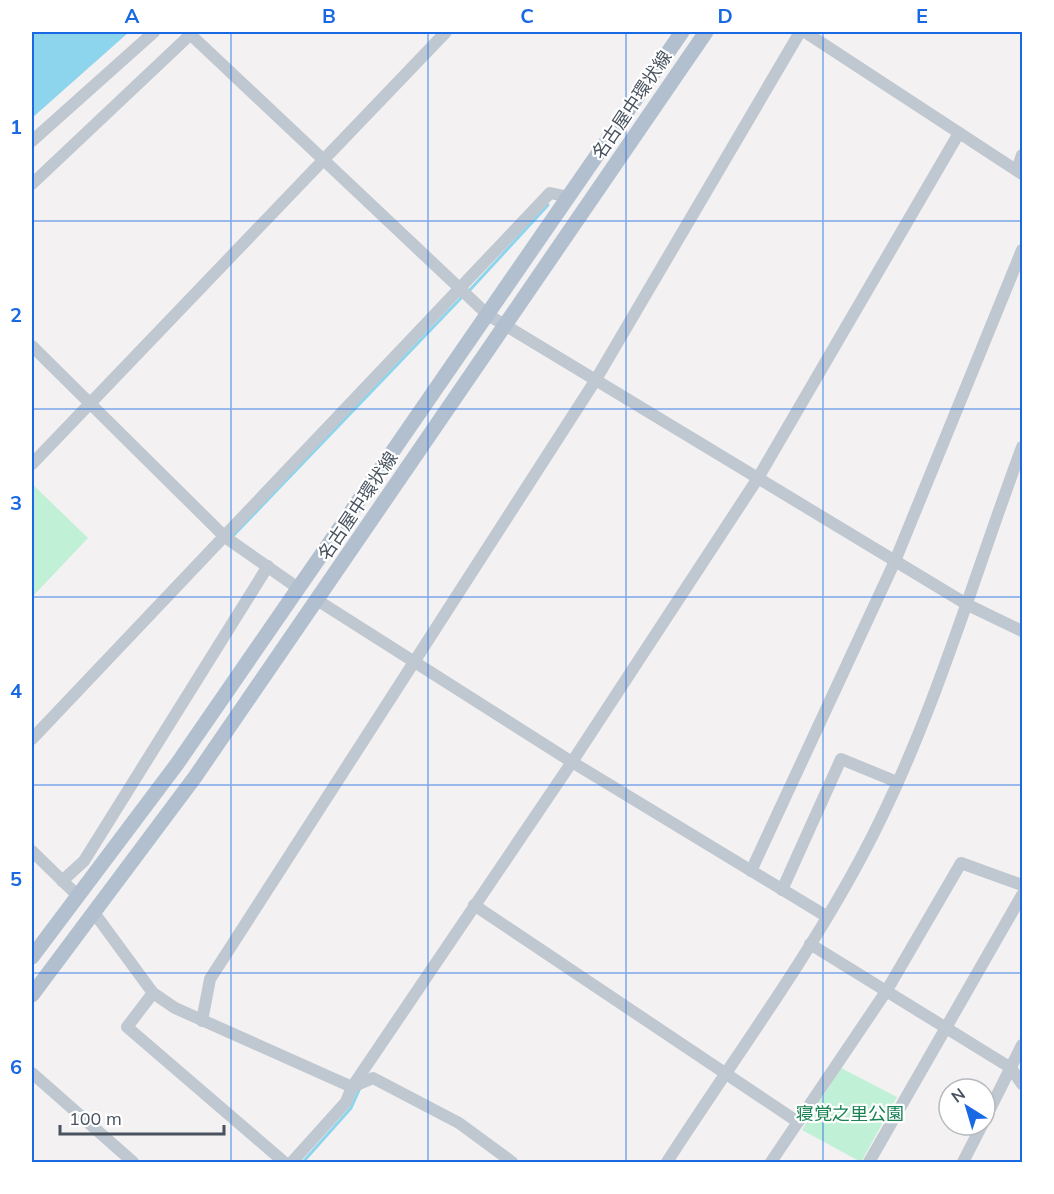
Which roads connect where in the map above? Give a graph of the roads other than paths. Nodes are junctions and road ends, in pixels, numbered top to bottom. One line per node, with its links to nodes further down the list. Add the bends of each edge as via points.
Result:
1 (154, 32): 9 (street)
2 (446, 32): 11 (street)
3 (682, 32): 14 (main road, 名古屋中環状線)
4 (706, 32): 18 (main road, 名古屋中環状線)
5 (800, 32): 20 (street)
6 (805, 32): 8 (street)
7 (191, 33): 11 (street); 13 (street)
8 (959, 133): 12 (street); 25 (street)
9 (32, 141)
10 (1023, 155): 12 (street)
11 (322, 160): 16 (street); 21 (street)
12 (1020, 172)
13 (32, 184)
14 (569, 197): 16 (street, via 550,193); 17 (main road, 名古屋中環状線)
15 (1023, 250): 27 (street)
16 (463, 294): 17 (street); 26 (street)
17 (488, 315): 18 (street); 29 (main road, 名古屋中環状線)
18 (504, 326): 20 (street); 30 (main road, 名古屋中環状線)
19 (32, 346): 21 (street)
20 (595, 381): 25 (street); 33 (street)
21 (89, 404): 23 (street); 26 (street)
22 (1023, 447): 24 (street)
23 (32, 464)
24 (1018, 472): 31 (street)
25 (758, 478): 27 (street); 35 (street)
26 (228, 539): 28 (street); 34 (street)
27 (895, 561): 31 (street); 38 (street)
28 (268, 566): 29 (street); 39 (street, via 84,861)
29 (298, 588): 43 (main road, 名古屋中環状線, via 177,764)
30 (317, 600): 33 (street); 45 (main road, 名古屋中環状線)
31 (968, 605): 32 (street); 36 (street)
32 (1023, 631)
33 (414, 661): 35 (street); 52 (street, via 210,979)
34 (32, 738)
35 (572, 762): 38 (street); 44 (street)
36 (897, 782): 41 (street, via 841,759); 46 (street, via 862,856)
37 (32, 851): 39 (street)
38 (751, 872): 41 (street)
39 (62, 881): 43 (street)
40 (1023, 885): 49 (street, via 961,863)
41 (782, 890): 46 (street)
42 (1023, 895): 53 (street)
43 (78, 896): 48 (main road, 名古屋中環状線)
44 (474, 905): 57 (street); 59 (street)
45 (95, 914): 50 (street); 51 (main road, 名古屋中環状線)
46 (826, 916): 47 (street)
47 (810, 944): 49 (street); 57 (street)
48 (32, 955)
49 (886, 990): 53 (street); 61 (street)
50 (153, 993): 52 (street); 65 (street, via 127,1027)
51 (32, 995)
52 (202, 1021): 59 (street)
53 (945, 1028): 55 (street); 69 (street)
54 (1023, 1045): 55 (street)
55 (1011, 1068): 58 (street); 60 (street)
56 (32, 1073): 64 (street)
57 (724, 1074): 61 (street); 67 (street)
58 (1023, 1084)
59 (352, 1087): 63 (street, via 346,1102); 66 (street, via 373,1078 459,1123)
60 (997, 1095)
61 (798, 1122): 68 (street)
62 (976, 1137): 70 (street)
63 (299, 1160)
64 (132, 1162)
65 (284, 1162)
66 (512, 1162)
67 (668, 1162)
68 (771, 1162)
69 (869, 1162)
70 (963, 1162)

